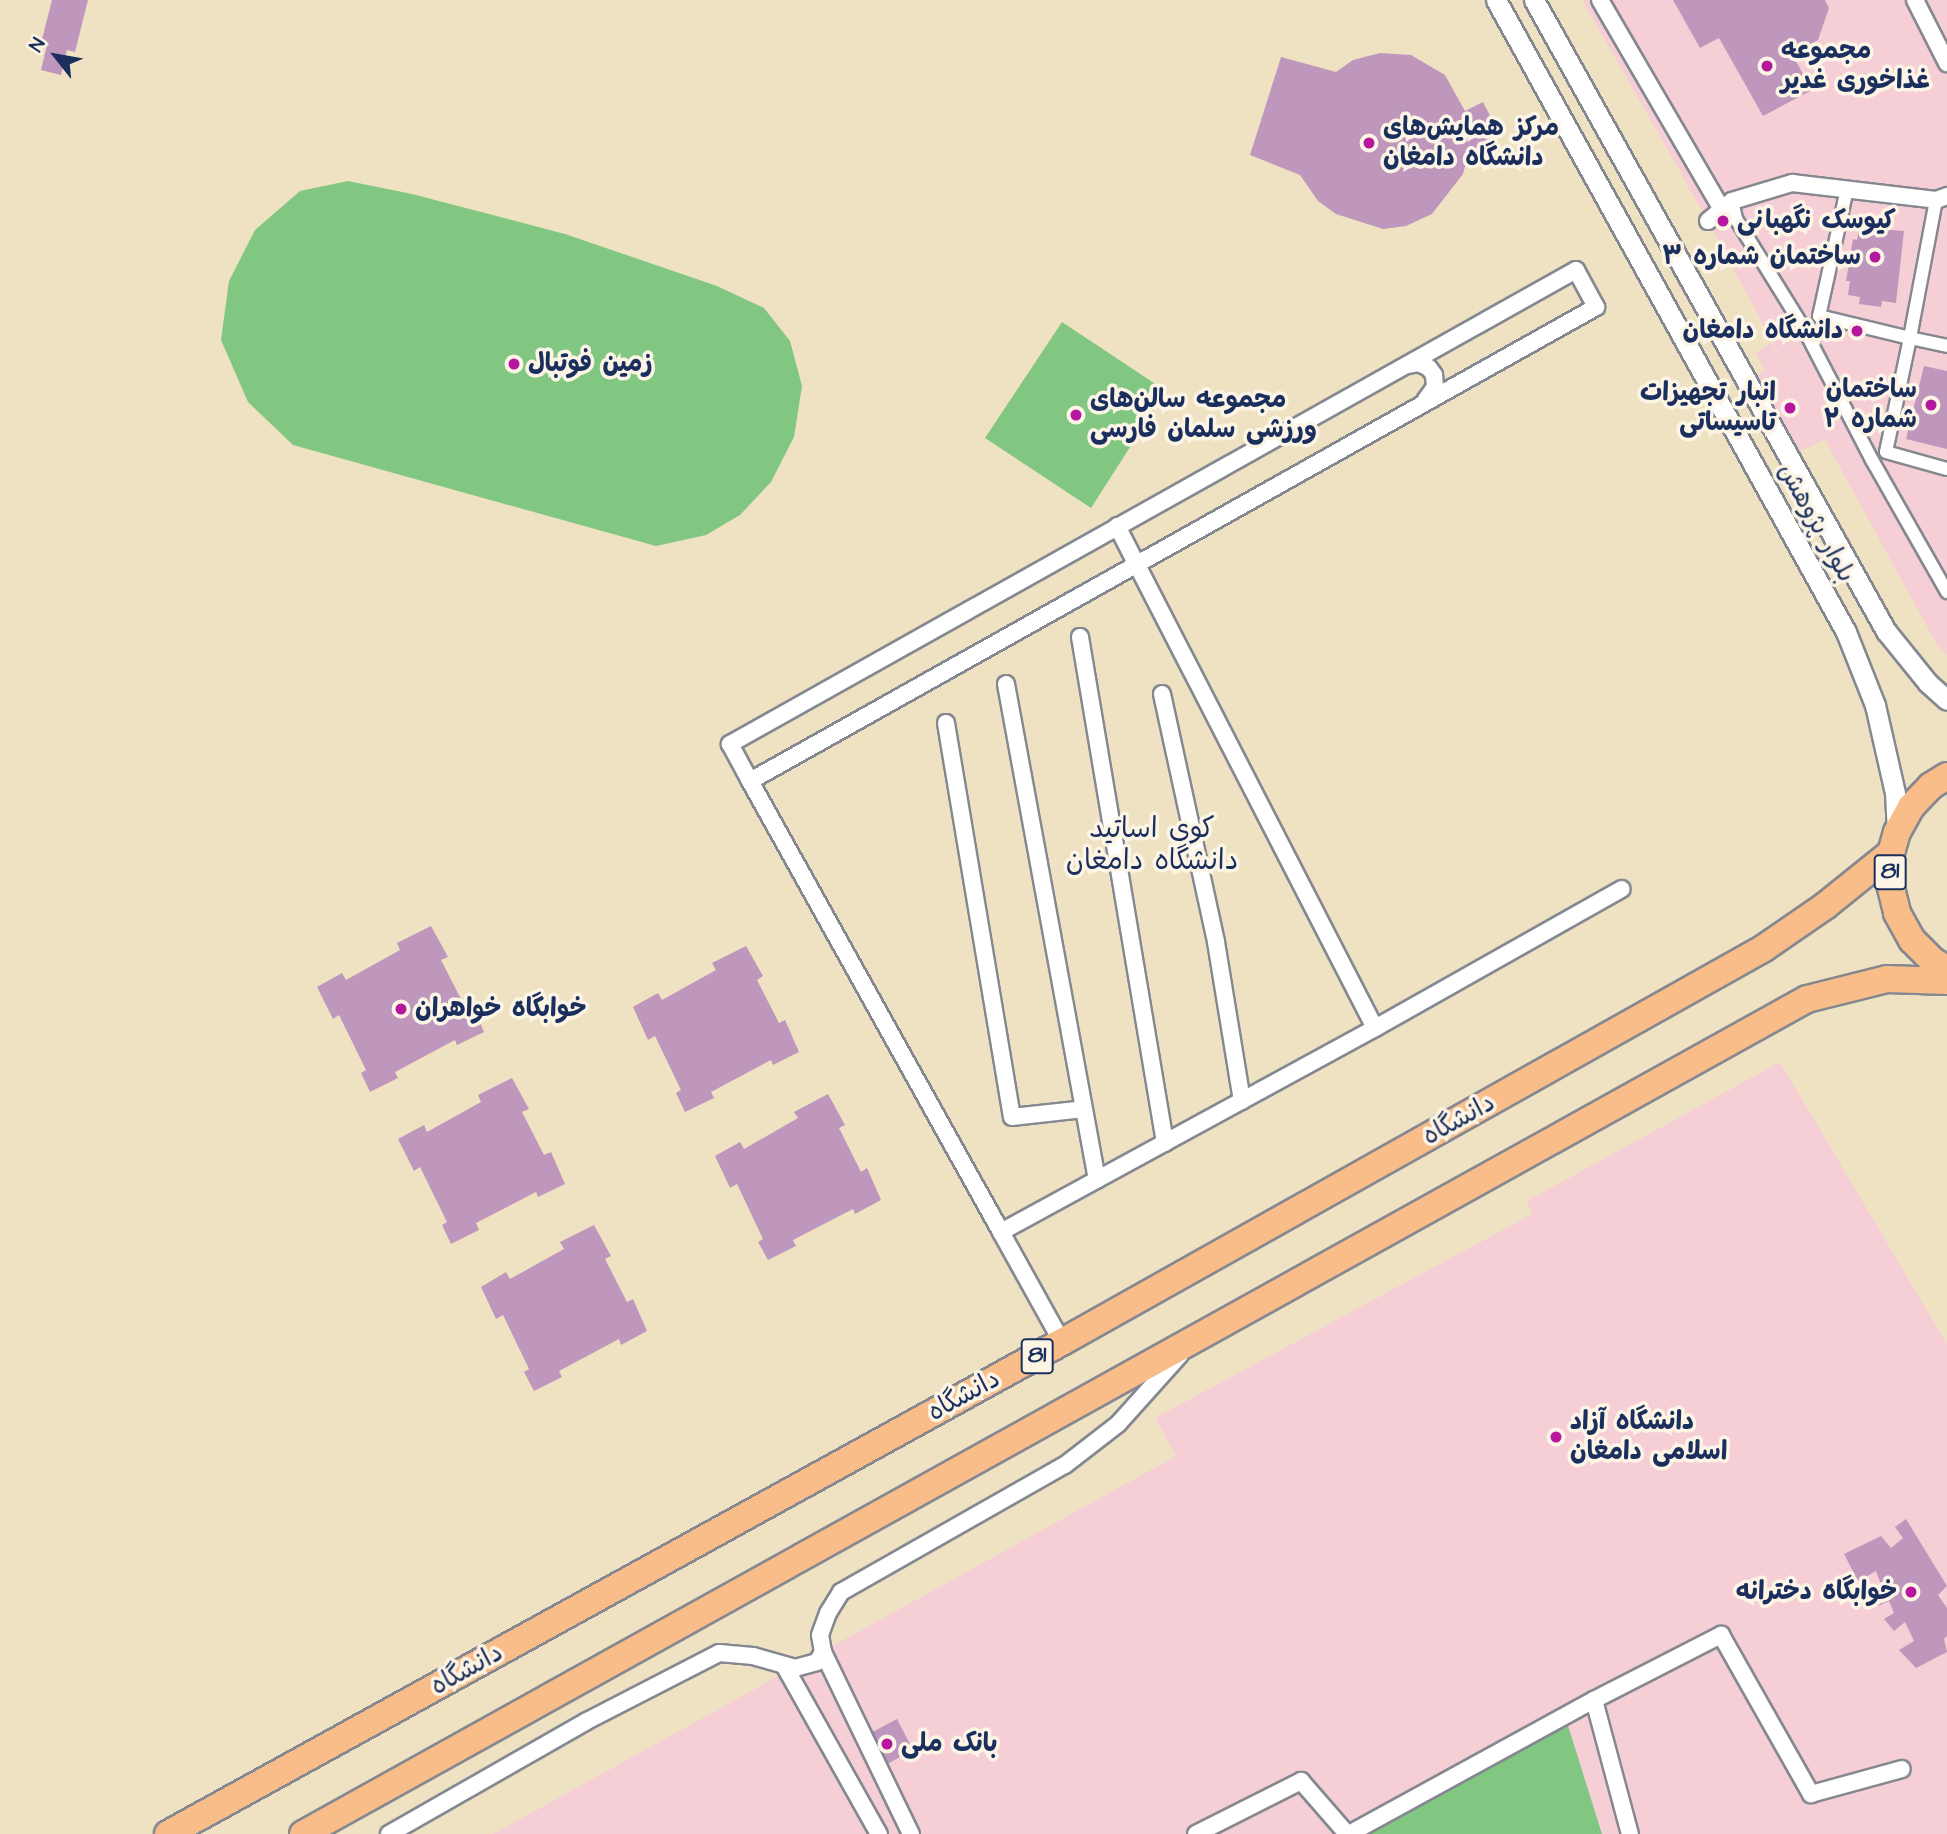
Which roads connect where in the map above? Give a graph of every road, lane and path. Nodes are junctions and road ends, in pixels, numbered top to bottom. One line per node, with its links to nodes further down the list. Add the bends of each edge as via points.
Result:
1 (1496, 0): 29 (street, بلوار پژوهش, via 1846,632 1875,705 1895,793)
2 (1534, 0): 25 (street, بلوار پژوهش, via 1886,631)
3 (1600, 0): 8 (street)
4 (1914, 0): 5 (street)
5 (1947, 63)
6 (1847, 189): 7 (street); 8 (street, via 1792,183); 10 (street)
7 (1942, 198): 12 (street)
8 (1727, 204): 9 (street); 11 (street)
9 (1708, 222)
10 (1819, 316): 11 (street); 12 (street)
11 (1803, 327): 17 (street)
12 (1910, 338): 13 (street); 16 (street)
13 (1947, 346)
14 (1406, 365): 15 (street, via 1419,363 1434,375 1435,387 1429,398); 15 (street, via 1576,270 1596,307); 19 (street)
15 (1415, 409): 20 (street)
16 (1886, 452): 17 (street); 18 (street)
17 (1872, 460): 21 (street)
18 (1947, 469)
19 (1117, 527): 20 (street); 28 (street, via 730,744)
20 (1138, 564): 28 (street); 33 (street)
21 (1947, 592)
22 (1080, 638): 36 (street)
23 (1006, 684): 35 (street)
24 (1162, 694): 34 (street, via 1216,942)
25 (1947, 700)
26 (946, 723): 35 (street, via 1012,1117)
27 (1947, 776): 29 (highway, 81, via 1911,807)
28 (750, 781): 38 (street)
29 (1894, 843): 31 (highway, 81, via 1890,884 1897,913 1912,940); 39 (highway, دانشگاه / 81, via 1825,906 1764,948)
30 (1622, 889): 33 (street)
31 (1947, 969)
32 (1947, 981): 40 (highway, 81, via 1887,979 1807,999)
33 (1375, 1028): 34 (street)
34 (1241, 1101): 36 (street)
35 (1084, 1109): 37 (street)
36 (1165, 1143): 37 (street)
37 (1097, 1180): 38 (street)
38 (1001, 1232): 39 (street)
39 (1062, 1342): 45 (highway, دانشگاه / 81)
40 (1191, 1342): 41 (street, via 1118,1424 1066,1465 841,1592 820,1635); 46 (highway, 81)
41 (823, 1652): 42 (street, via 807,1666); 49 (street)
42 (784, 1665): 47 (street, via 719,1653 585,1722); 48 (street)
43 (1594, 1700): 44 (street, via 1721,1635 1811,1794); 51 (street); 52 (street)
44 (1902, 1769)
45 (168, 1834)
46 (303, 1834)
47 (389, 1834)
48 (878, 1834)
49 (911, 1834)
50 (1196, 1834): 51 (street, via 1301,1781)
51 (1348, 1834)
52 (1630, 1834)

